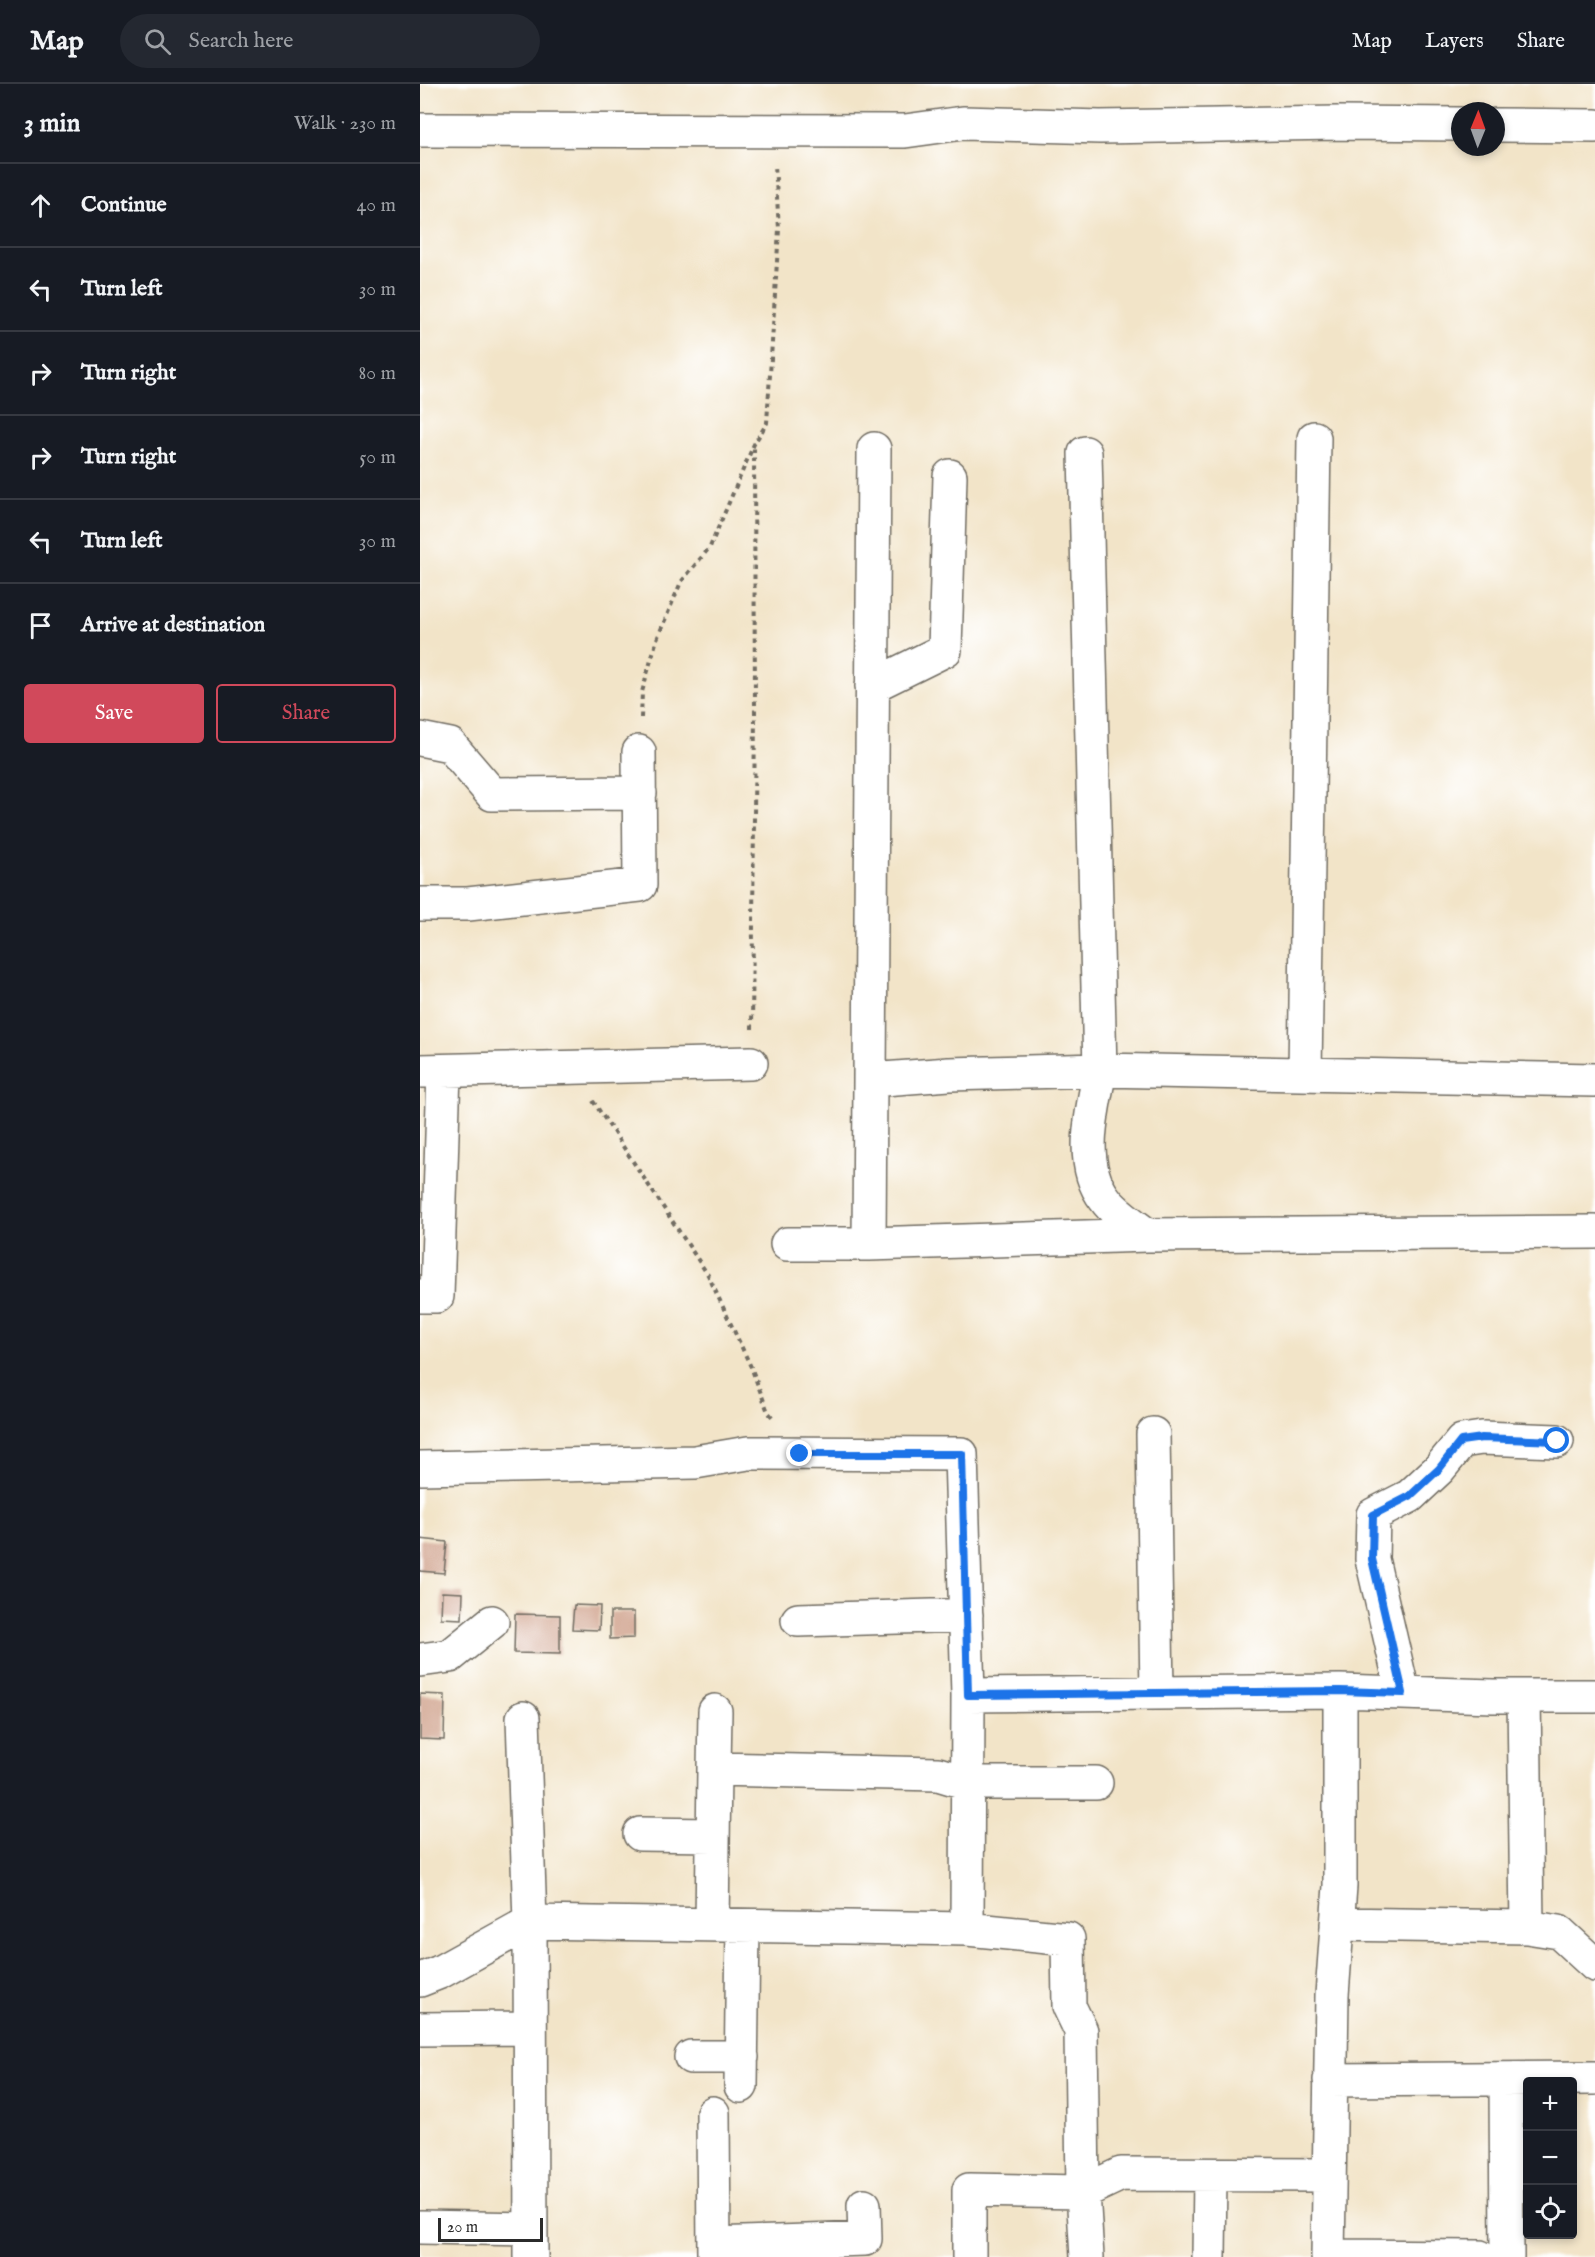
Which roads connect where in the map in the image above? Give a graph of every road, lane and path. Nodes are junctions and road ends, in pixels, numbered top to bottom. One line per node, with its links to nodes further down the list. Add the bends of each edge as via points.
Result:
1 (1451, 124): 5 (street, via 1100,127 963,123 905,131)
2 (1505, 125): 3 (street)
3 (1595, 126)
4 (420, 130): 5 (street)
5 (774, 130): 7 (path, via 779,229 775,315 767,423)
6 (1314, 438): 20 (street)
7 (754, 444): 13 (path, via 710,547 681,582 657,639 642,692); 16 (path)
8 (874, 449): 11 (street)
9 (1085, 453): 18 (street)
10 (950, 476): 11 (street, via 945,650)
11 (872, 686): 21 (street)
12 (422, 731): 14 (street, via 450,745 492,794)
13 (639, 752): 14 (street)
14 (640, 793): 15 (street, via 640,885 468,904)
15 (420, 904)
16 (751, 1063): 17 (street)
17 (572, 1067): 19 (street); 30 (path, via 708,1275 752,1367 768,1412)
18 (1100, 1070): 20 (street); 21 (street); 24 (street, via 1090,1125 1091,1169 1105,1199)
19 (432, 1071): 27 (street, via 437,1296)
20 (1305, 1073): 22 (street)
21 (870, 1080): 26 (street)
22 (1595, 1080)
23 (1595, 1232): 24 (street)
24 (1147, 1236): 26 (street)
25 (787, 1244): 26 (street)
26 (869, 1244)
27 (420, 1296)
28 (1153, 1434): 37 (street)
29 (1557, 1441): 38 (street, via 1461,1441 1410,1496 1373,1515 1372,1559)
30 (800, 1454): 31 (street, via 748,1453 695,1462); 32 (street, via 962,1454)
31 (420, 1468)
32 (966, 1615): 33 (street); 39 (street)
33 (798, 1620)
34 (492, 1622): 35 (street, via 450,1656)
35 (420, 1660)
36 (1340, 1691): 37 (street); 38 (street); 50 (street)
37 (1157, 1693): 39 (street)
38 (1403, 1693): 40 (street)
39 (968, 1695): 45 (street)
40 (1524, 1696): 41 (street); 52 (street)
41 (1595, 1696)
42 (715, 1711): 44 (street)
43 (523, 1718): 49 (street)
44 (714, 1769): 45 (street, via 938,1774); 48 (street)
45 (968, 1782): 46 (street); 53 (street)
46 (1096, 1783)
47 (640, 1834): 48 (street)
48 (714, 1835): 51 (street)
49 (530, 1922): 51 (street); 55 (street); 56 (street)
50 (1338, 1924): 52 (street); 61 (street)
51 (728, 1925): 53 (street); 58 (street, via 742,2072)
52 (1527, 1927): 54 (street, via 1560,1932)
53 (967, 1929): 65 (street, via 1068,1939 1069,2006 1081,2031)
54 (1595, 1965)
55 (420, 1980)
56 (530, 2028): 57 (street); 68 (street)
57 (420, 2029)
58 (691, 2056)
59 (1595, 2078): 60 (street)
60 (1506, 2079): 61 (street); 75 (street)
61 (1330, 2080): 64 (street)
62 (713, 2113): 69 (street)
63 (1210, 2175): 64 (street); 65 (street, via 1120,2174); 72 (street)
64 (1328, 2175): 73 (street)
65 (1083, 2192): 70 (street, via 969,2190); 71 (street)
66 (864, 2205): 69 (street, via 865,2238)
67 (420, 2227): 68 (street)
68 (531, 2243)
69 (714, 2251)
70 (969, 2257)
71 (1087, 2257)
72 (1209, 2257)
73 (1328, 2257): 74 (street)
74 (1480, 2257)
75 (1507, 2257)

